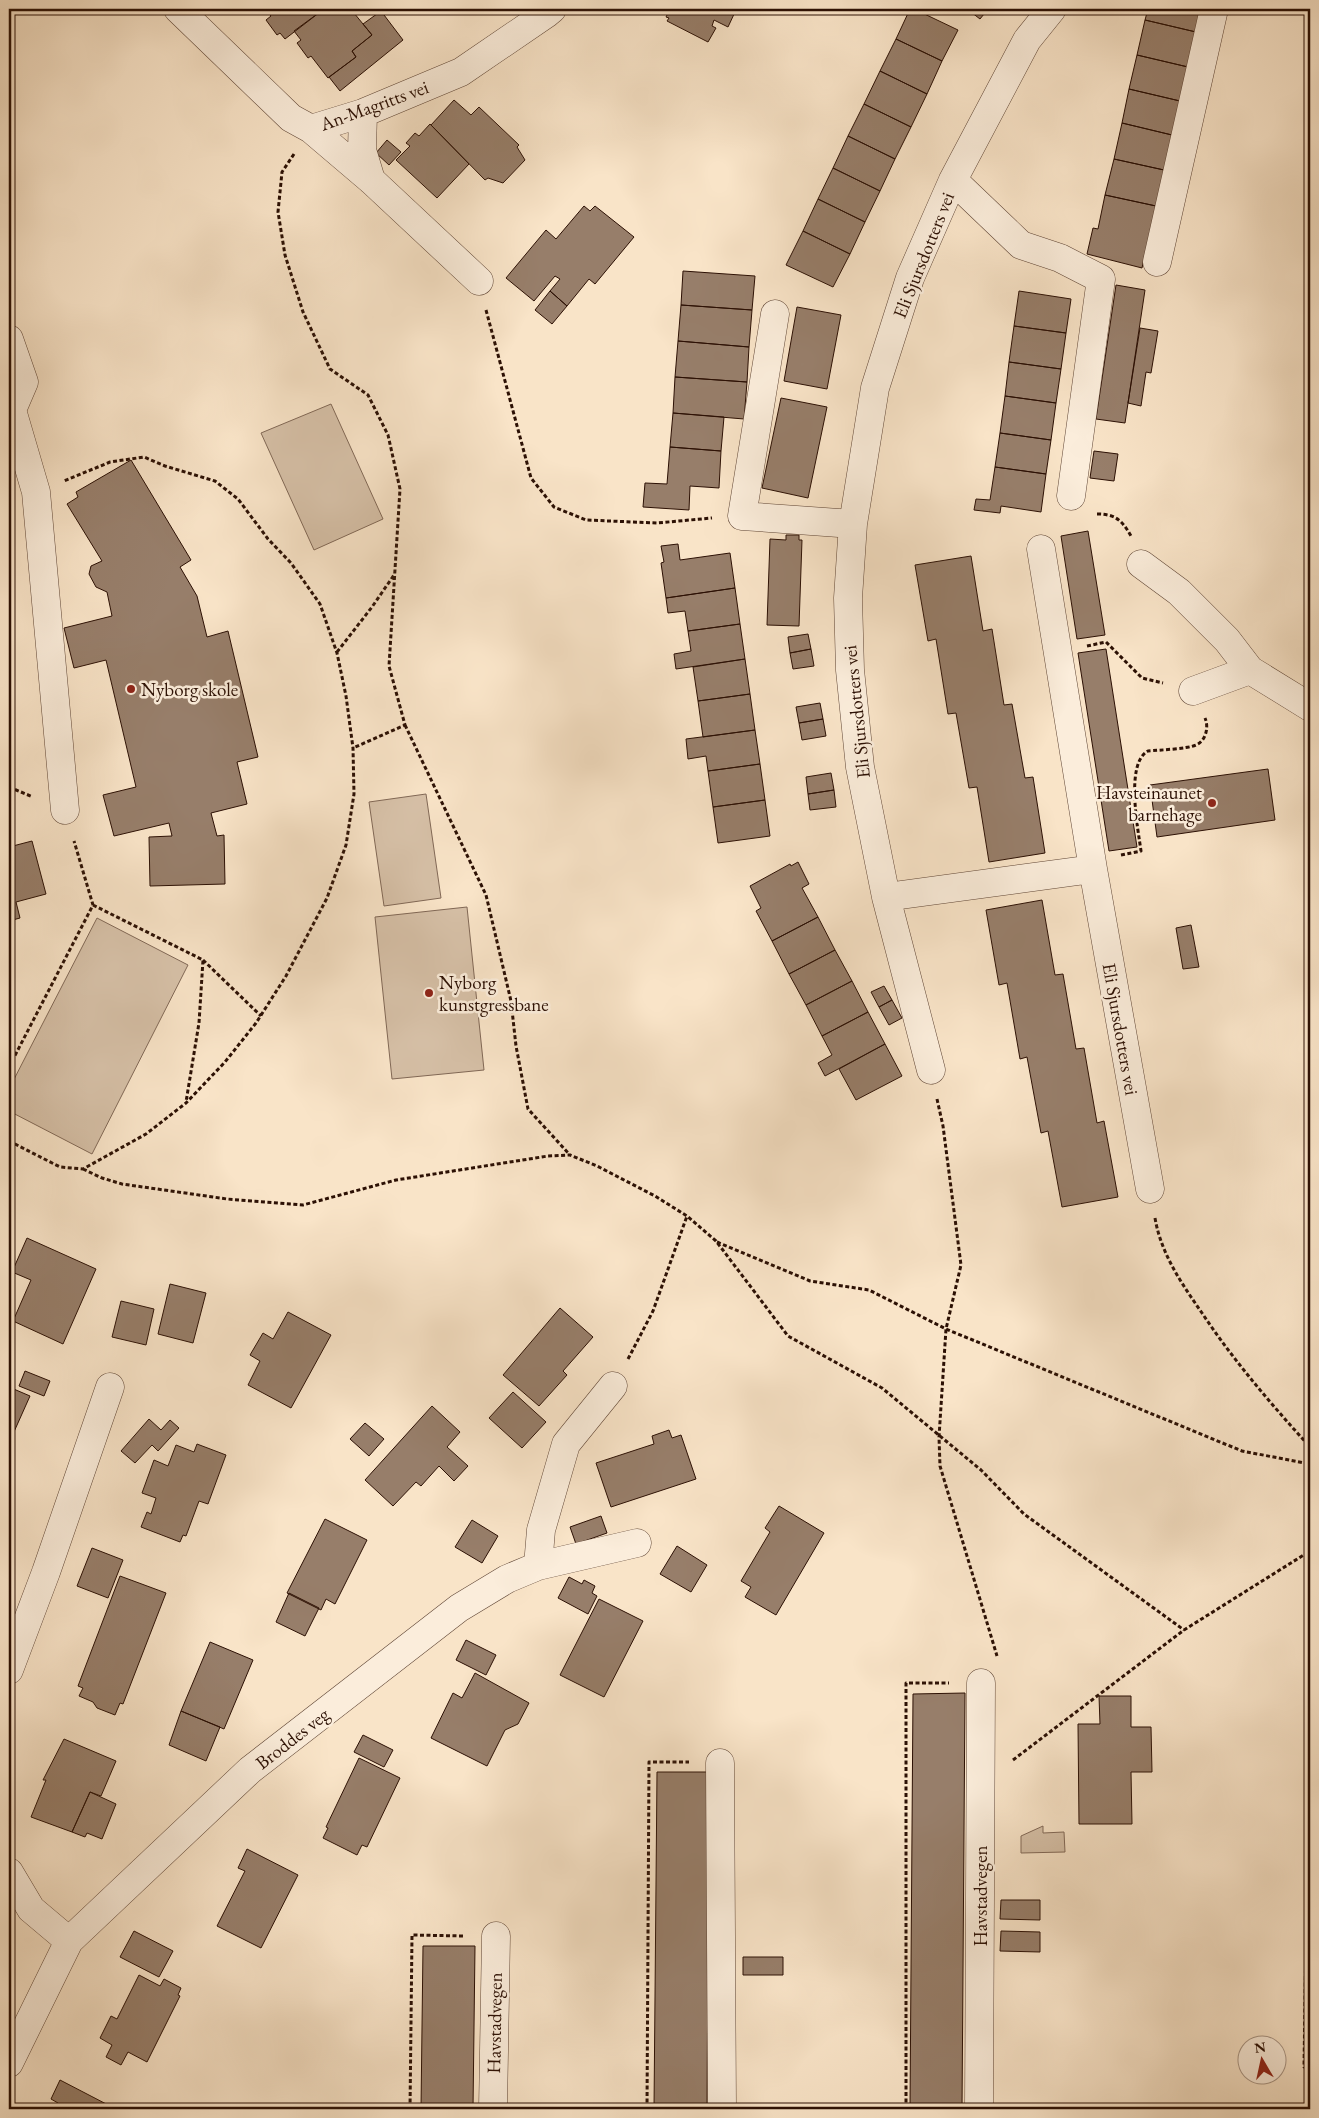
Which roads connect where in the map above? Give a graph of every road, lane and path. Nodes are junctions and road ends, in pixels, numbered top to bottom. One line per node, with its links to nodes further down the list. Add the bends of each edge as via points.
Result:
1 (178, 9): 6 (street, via 291,118)
2 (552, 9): 5 (street, An-Magritts vei, via 461,72)
3 (1052, 9): 8 (street, Eli Sjursdotters vei, via 1028,40)
4 (1214, 9): 9 (street)
5 (363, 114): 6 (street, An-Magritts vei); 7 (street, via 362,150)
6 (311, 129): 7 (street, An-Magritts vei); 20 (path, via 282,172 278,212 285,254 303,312 330,369 368,396 388,435 400,489)
7 (370, 180): 10 (street, An-Magritts vei)
8 (953, 180): 15 (street, via 1021,245 1060,258 1101,279); 17 (street, Eli Sjursdotters vei, via 910,278 875,388)
9 (1157, 262)
10 (479, 281): 16 (path, via 531,478 554,508 586,520 622,522 657,523)
11 (775, 314): 16 (street)
12 (9, 339): 13 (street, via 24,382)
13 (10, 411): 14 (street)
14 (36, 492): 22 (path, via 110,462 144,457 215,481 238,499 291,563 320,604); 31 (street)
15 (1080, 505): 19 (path, via 1110,514 1121,522 1138,549)
16 (742, 516): 17 (street)
17 (853, 524): 33 (street, Eli Sjursdotters vei, via 848,598 850,670 860,767)
18 (1041, 549): 21 (street, Eli Sjursdotters vei)
19 (1141, 564): 23 (street, via 1179,592 1227,640)
20 (394, 575): 22 (path); 28 (path, via 389,666)
21 (1058, 651): 24 (path, via 1106,642); 32 (street, Eli Sjursdotters vei)
22 (337, 653): 29 (path)
23 (1250, 670): 25 (street); 26 (street)
24 (1142, 678)
25 (1193, 691)
26 (1310, 707)
27 (1207, 724): 32 (path, via 1205,737 1196,745 1144,754 1136,770 1135,794 1141,851 1104,858)
28 (405, 725): 29 (path); 41 (path, via 486,895 511,1001 528,1108)
29 (353, 748): 36 (path, via 354,794 346,845 327,898)
30 (9, 787): 31 (path)
31 (65, 810): 34 (path)
32 (1093, 869): 33 (street); 43 (street, Eli Sjursdotters vei)
33 (886, 897): 38 (street, Eli Sjursdotters vei)
34 (92, 905): 35 (path); 37 (path)
35 (203, 960): 36 (path); 39 (path, via 199,1023)
36 (261, 1016): 39 (path, via 225,1062)
37 (9, 1067)
38 (931, 1070): 46 (path, via 943,1126 961,1265)
39 (186, 1103): 42 (path, via 146,1134)
40 (9, 1142): 42 (path, via 60,1167)
41 (570, 1155): 42 (path, via 396,1180 303,1205 228,1199 122,1184); 44 (path, via 655,1196)
42 (83, 1169)
43 (1150, 1189): 50 (path, via 1156,1226 1173,1271 1272,1406)
44 (687, 1216): 45 (path); 47 (path, via 653,1311)
45 (716, 1241): 46 (path, via 810,1281 869,1290); 49 (path, via 788,1336 882,1388)
46 (946, 1329): 49 (path); 51 (path, via 1242,1451)
47 (613, 1386): 54 (street, via 566,1444 541,1530)
48 (110, 1387): 57 (street)
49 (939, 1437): 55 (path, via 981,1470 1024,1514); 56 (path, via 940,1466)
50 (1310, 1447)
51 (1310, 1464)
52 (637, 1543): 54 (street, Broddes veg)
53 (1310, 1551): 55 (path)
54 (538, 1566): 64 (street, Broddes veg, via 507,1579 459,1608 250,1770)
55 (1184, 1630): 61 (path)
56 (999, 1663)
57 (9, 1670)
58 (1310, 1677): 66 (path, via 1304,2067)
59 (981, 1683): 61 (street, Havstadvegen); 71 (path, via 906,1683)
60 (720, 1763): 69 (path, via 649,1762); 70 (street)
61 (980, 1784): 72 (street, Havstadvegen)
62 (9, 1872): 64 (street, via 31,1909)
63 (496, 1936): 67 (path, via 412,1935); 68 (street, Havstadvegen)
64 (69, 1941): 65 (street, Broddes veg)
65 (9, 2063)
66 (1310, 2067)
67 (410, 2109)
68 (492, 2109)
69 (647, 2109)
70 (722, 2109)
71 (906, 2109)
72 (979, 2109)

